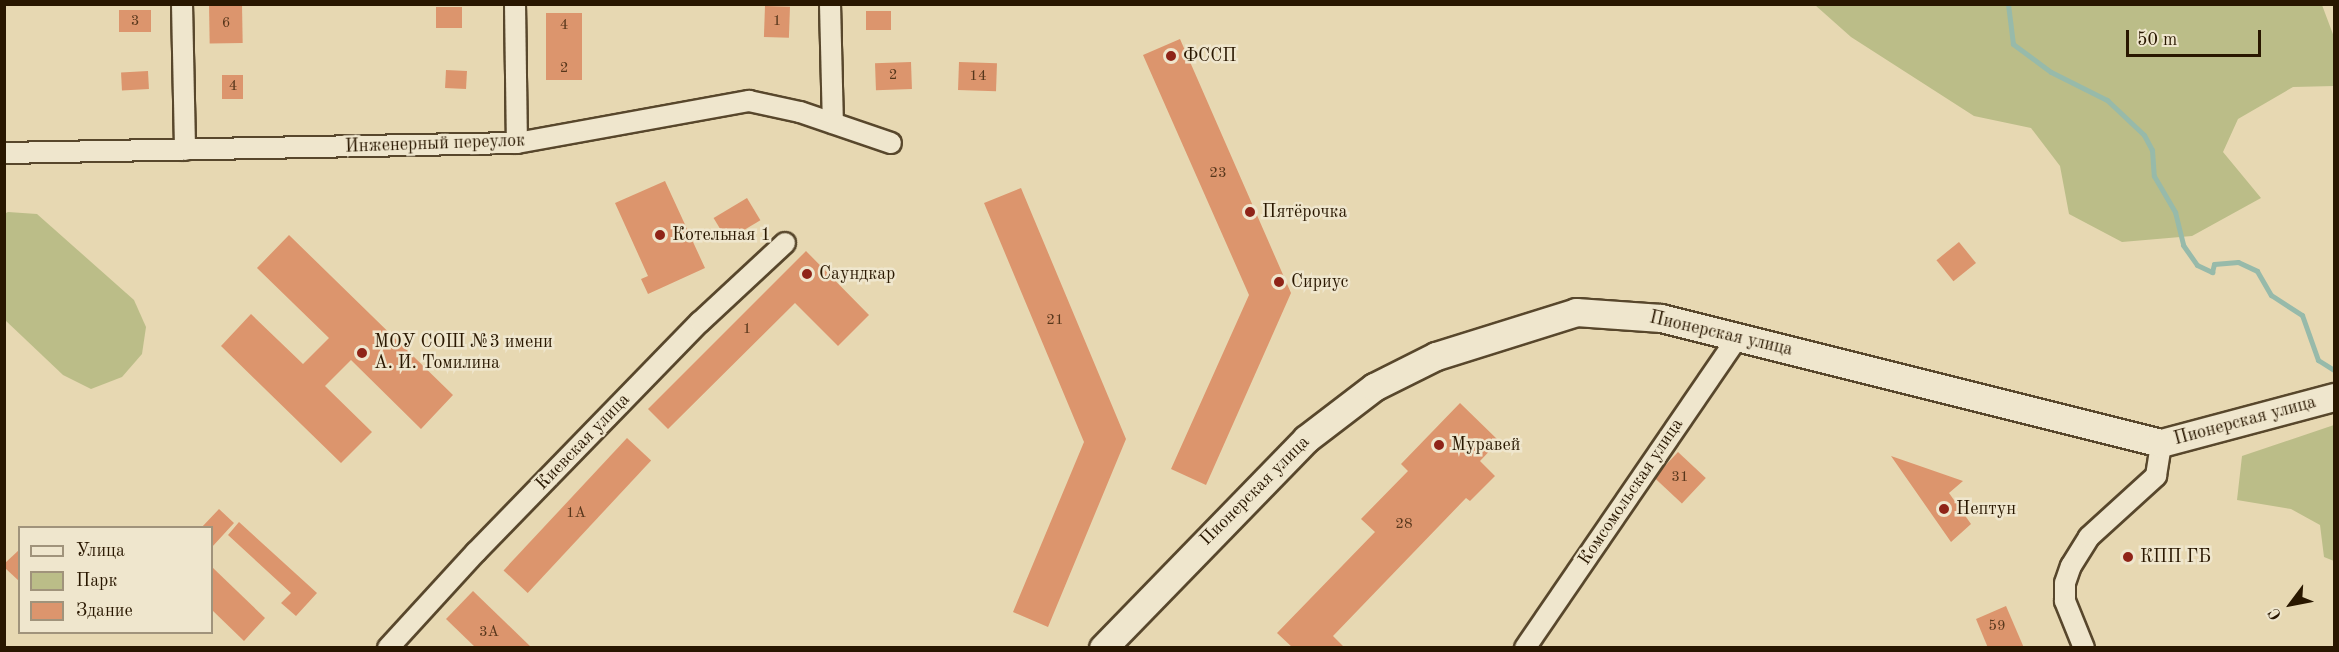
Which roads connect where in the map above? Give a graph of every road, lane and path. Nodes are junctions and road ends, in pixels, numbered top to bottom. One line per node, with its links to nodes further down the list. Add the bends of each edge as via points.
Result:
1 (182, 4): 7 (street)
2 (515, 4): 6 (street)
3 (830, 4): 4 (street)
4 (833, 123): 5 (street, Инженерный переулок); 6 (street, Инженерный переулок, via 749,101)
5 (891, 143)
6 (517, 144): 7 (street, Инженерный переулок)
7 (185, 150): 8 (street, Инженерный переулок)
8 (4, 153)
9 (785, 243): 13 (street, Киевская улица, via 700,322)
10 (1738, 337): 12 (main road, Пионерская улица); 14 (main road, Пионерская улица, via 1661,318 1576,312 1436,356 1374,387 1306,440); 15 (street, Комсомольская улица)
11 (2334, 397): 12 (main road, Пионерская улица)
12 (2162, 442): 16 (street, via 2156,476 2089,537 2071,566 2065,583 2065,601)
13 (388, 648)
14 (1103, 648)
15 (1525, 648)
16 (2084, 648)

